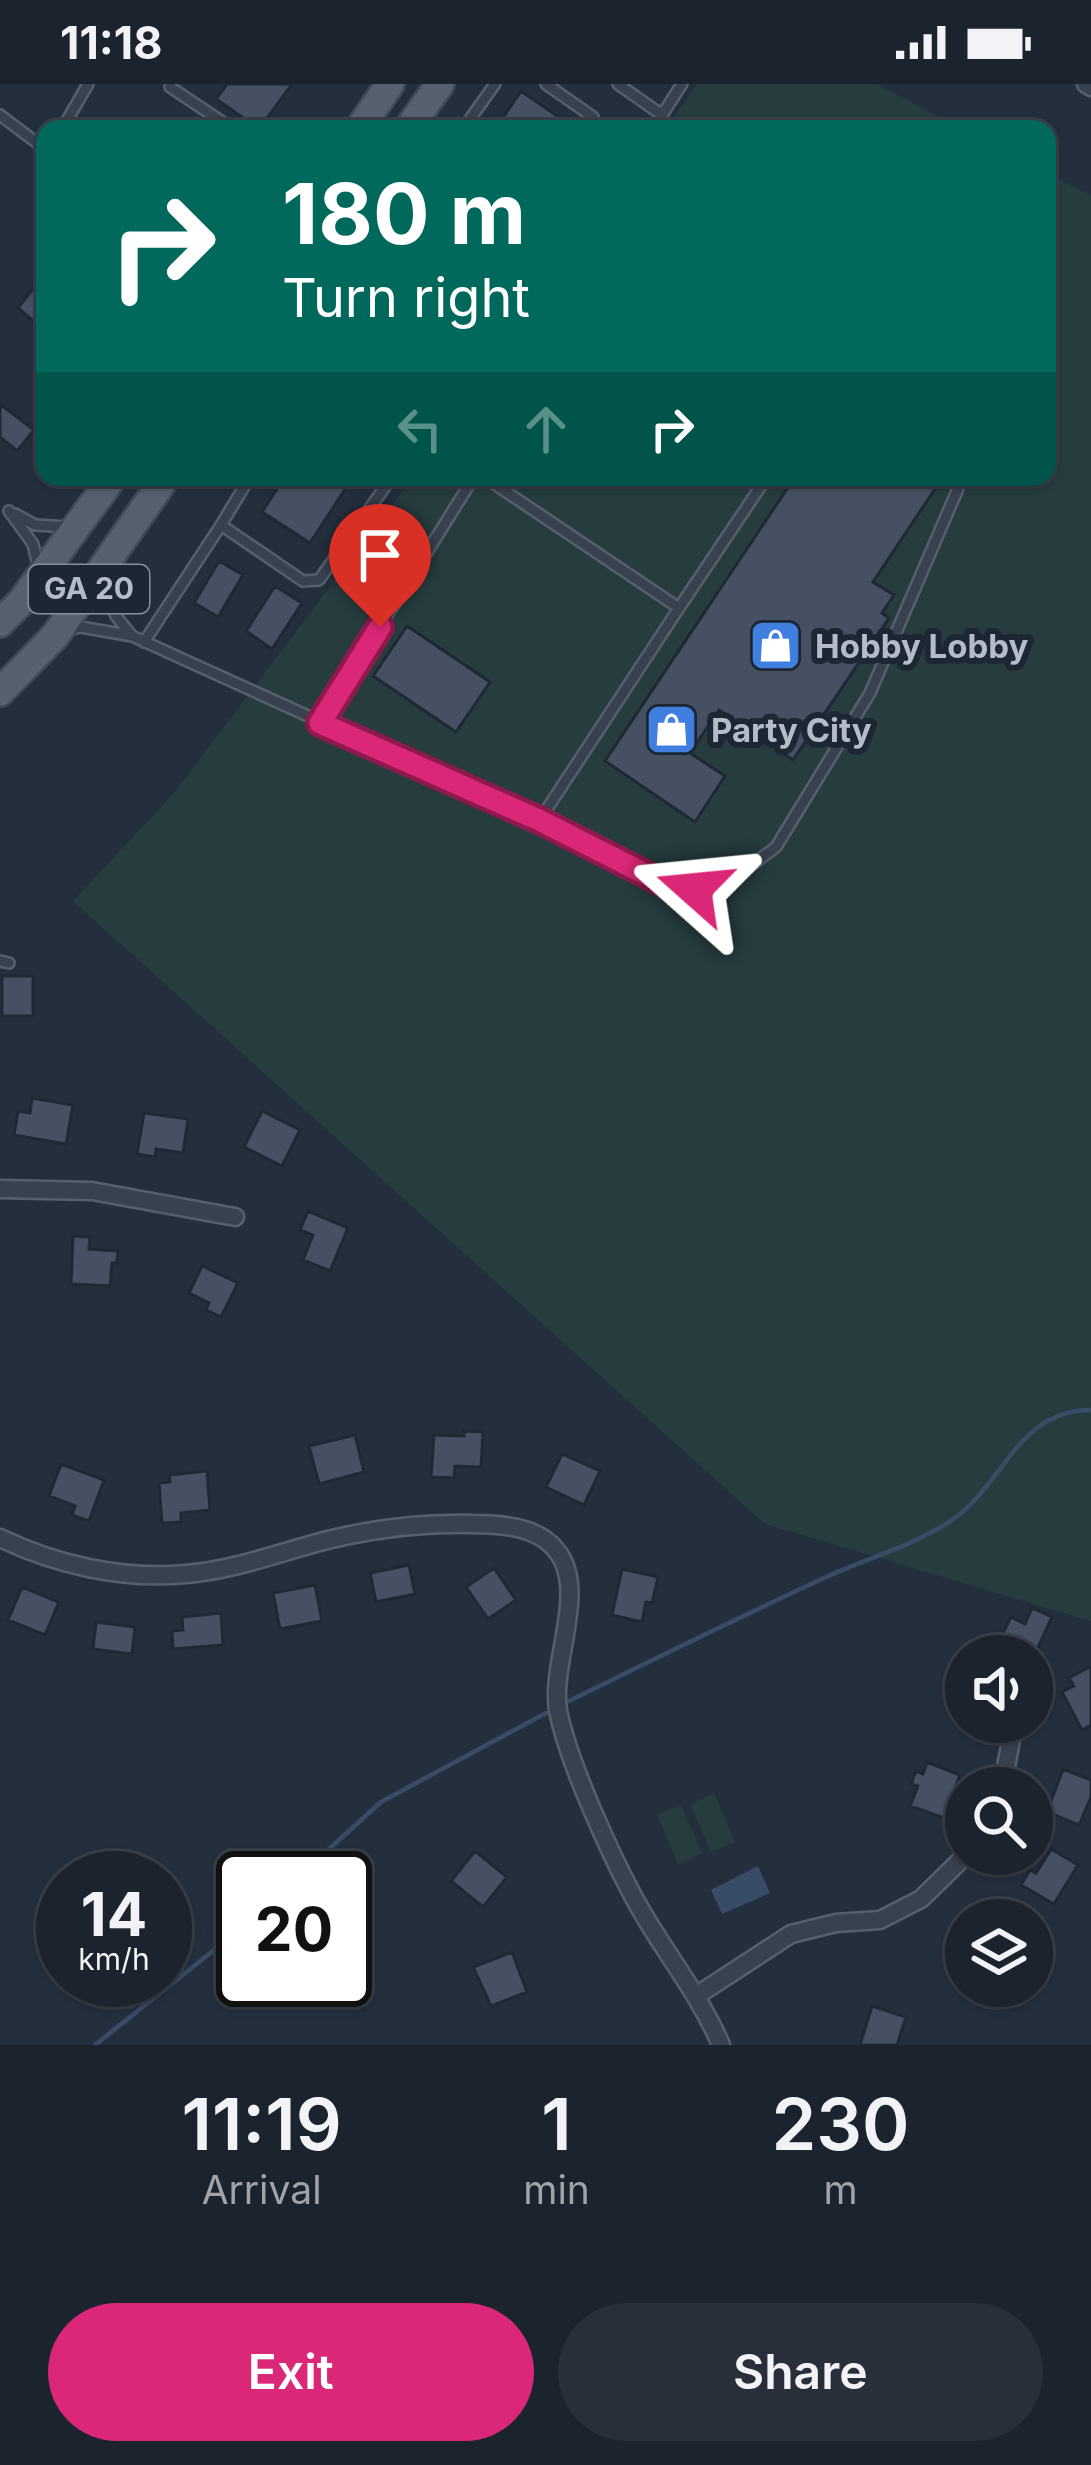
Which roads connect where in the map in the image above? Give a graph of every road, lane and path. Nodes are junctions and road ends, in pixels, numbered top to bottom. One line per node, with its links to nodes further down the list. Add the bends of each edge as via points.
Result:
1 (88, 84): 10 (lane)
2 (390, 84): 12 (main road)
3 (440, 84): 13 (main road)
4 (495, 84): 14 (lane)
5 (546, 84): 15 (lane)
6 (618, 84): 7 (lane, via 662,115)
7 (682, 84)
8 (170, 87): 11 (lane)
9 (0, 115): 16 (lane)
10 (67, 120)
11 (220, 120)
12 (364, 120)
13 (414, 120)
14 (469, 120)
15 (591, 120)
16 (36, 141)
17 (107, 486): 26 (main road, GA 20)
18 (160, 486): 27 (main road, GA 20)
19 (245, 486): 25 (lane)
20 (386, 486): 25 (lane, via 319,580 303,580)
21 (468, 486): 35 (lane)
22 (497, 486): 29 (lane)
23 (761, 486): 29 (lane)
24 (959, 486): 36 (lane, via 870,693 776,847 729,882 694,889 665,884)
25 (221, 525): 33 (lane)
26 (79, 526): 28 (main road, GA 20); 28 (lane, via 35,525 9,511 33,544)
27 (101, 571): 31 (main road, GA 20); 32 (lane)
28 (40, 577): 30 (main road, GA 20)
29 (679, 608): 36 (lane)
30 (0, 623)
31 (55, 636): 32 (lane, via 81,627); 34 (main road, GA 20)
32 (132, 636): 33 (lane)
33 (144, 642): 35 (lane)
34 (0, 692)
35 (320, 723): 36 (lane)
36 (539, 820)
37 (0, 1190): 38 (street, via 92,1191)
38 (235, 1217)
39 (0, 1538): 41 (street, via 83,1567 141,1576 188,1574 416,1523 506,1524 532,1533 556,1550 567,1575 557,1670 566,1738 633,1897)
40 (946, 1875): 41 (street, via 922,1899 880,1920 791,1934)
41 (696, 1996): 42 (street)
42 (722, 2045)

